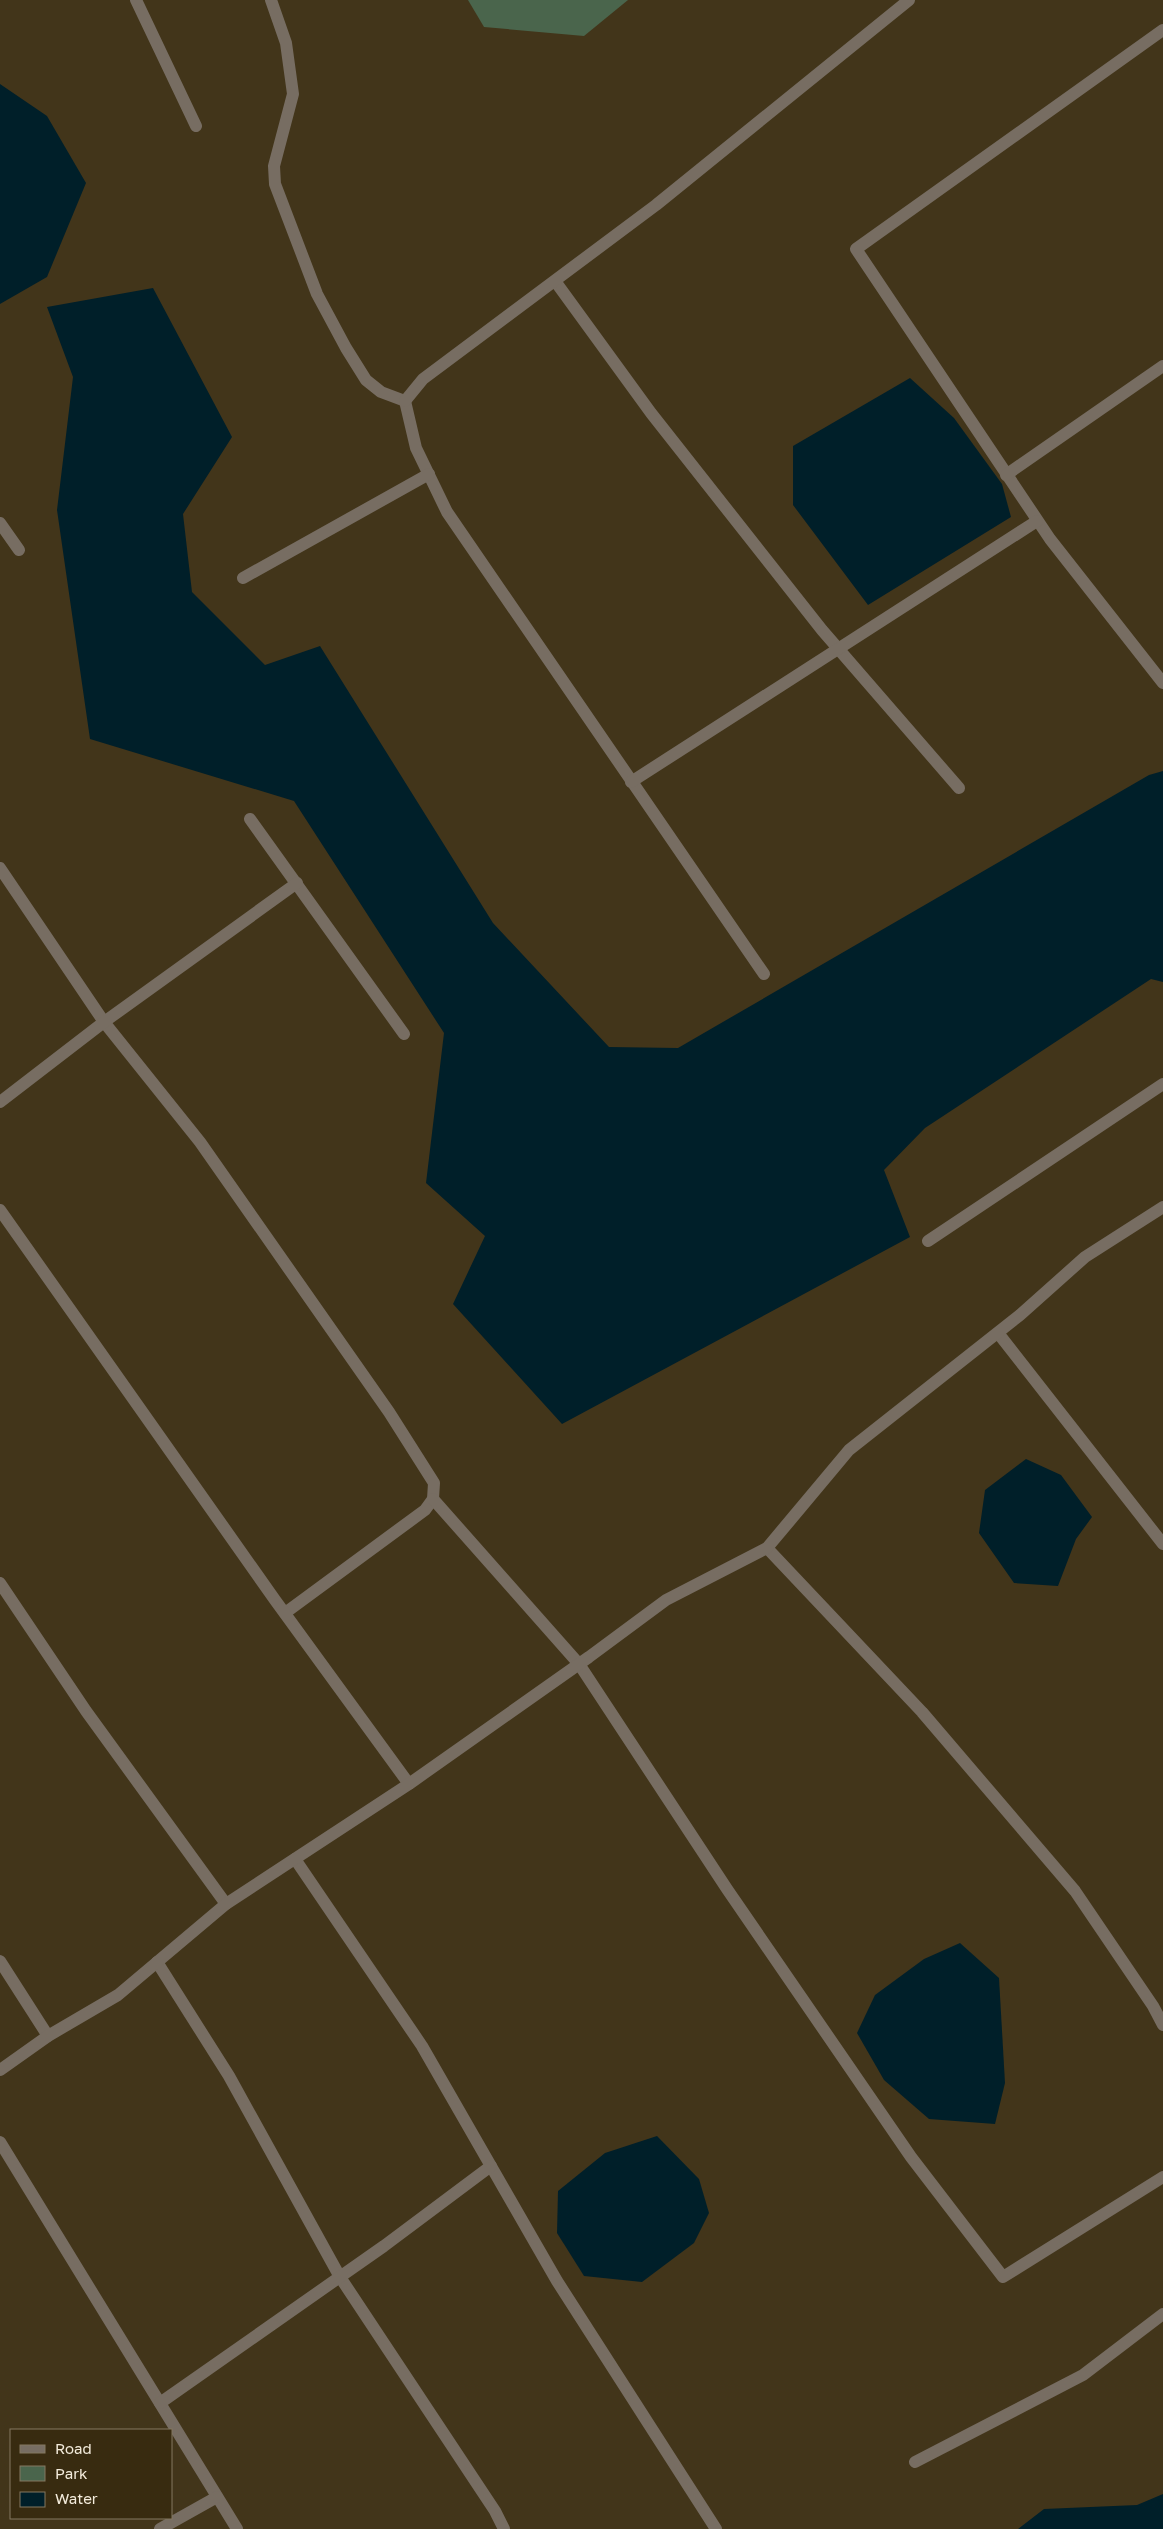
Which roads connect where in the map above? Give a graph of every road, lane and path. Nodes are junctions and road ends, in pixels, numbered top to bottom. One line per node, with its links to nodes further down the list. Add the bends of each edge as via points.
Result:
1 (136, 0): 5 (street)
2 (271, 0): 8 (street, via 286,43 293,94 274,166 274,184 317,294 346,348 366,380 381,392)
3 (910, 0): 6 (street, via 656,205)
4 (1163, 30): 10 (street, via 856,249)
5 (196, 126)
6 (555, 281): 8 (street, via 424,379); 15 (street, via 651,412)
7 (1163, 366): 10 (street)
8 (405, 401): 9 (street, via 416,448)
9 (429, 474): 14 (street); 17 (street, via 447,512)
10 (1006, 475): 11 (street)
11 (1037, 521): 15 (street); 16 (street)
12 (0, 523): 13 (street)
13 (18, 550)
14 (243, 578)
15 (839, 650): 17 (street); 18 (street)
16 (1163, 683)
17 (631, 782): 22 (street)
18 (959, 788)
19 (250, 819): 21 (street)
20 (0, 868): 23 (street)
21 (297, 883): 23 (street); 24 (street)
22 (764, 974)
23 (104, 1022): 26 (street); 31 (street, via 200,1142 389,1412 434,1483)
24 (404, 1034)
25 (1163, 1084): 29 (street)
26 (0, 1102)
27 (1163, 1208): 30 (street, via 1085,1257)
28 (0, 1210): 35 (street)
29 (928, 1241)
30 (998, 1333): 32 (street); 33 (street, via 849,1450)
31 (433, 1499): 35 (street, via 425,1510); 36 (street)
32 (1163, 1544)
33 (767, 1548): 36 (street, via 666,1600); 42 (street, via 922,1712 1075,1891)
34 (0, 1584): 39 (street, via 86,1712)
35 (285, 1613): 37 (street)
36 (580, 1664): 37 (street); 47 (street, via 727,1889 905,2149 1004,2277)
37 (409, 1784): 38 (street)
38 (295, 1859): 39 (street); 46 (street, via 422,2046)
39 (226, 1904): 41 (street)
40 (0, 1961): 43 (street)
41 (157, 1962): 43 (street, via 118,1995); 48 (street, via 229,2076)
42 (1163, 2024)
43 (48, 2036): 44 (street)
44 (0, 2070)
45 (0, 2142): 50 (street)
46 (491, 2166): 48 (street); 56 (street, via 557,2281)
47 (1163, 2177)
48 (340, 2277): 50 (street); 55 (street, via 496,2511)
49 (1163, 2314): 51 (street, via 1083,2375)
50 (160, 2403): 52 (street)
51 (915, 2462)
52 (217, 2497): 53 (street); 54 (street)
53 (160, 2529)
54 (237, 2529)
55 (504, 2529)
56 (716, 2529)

